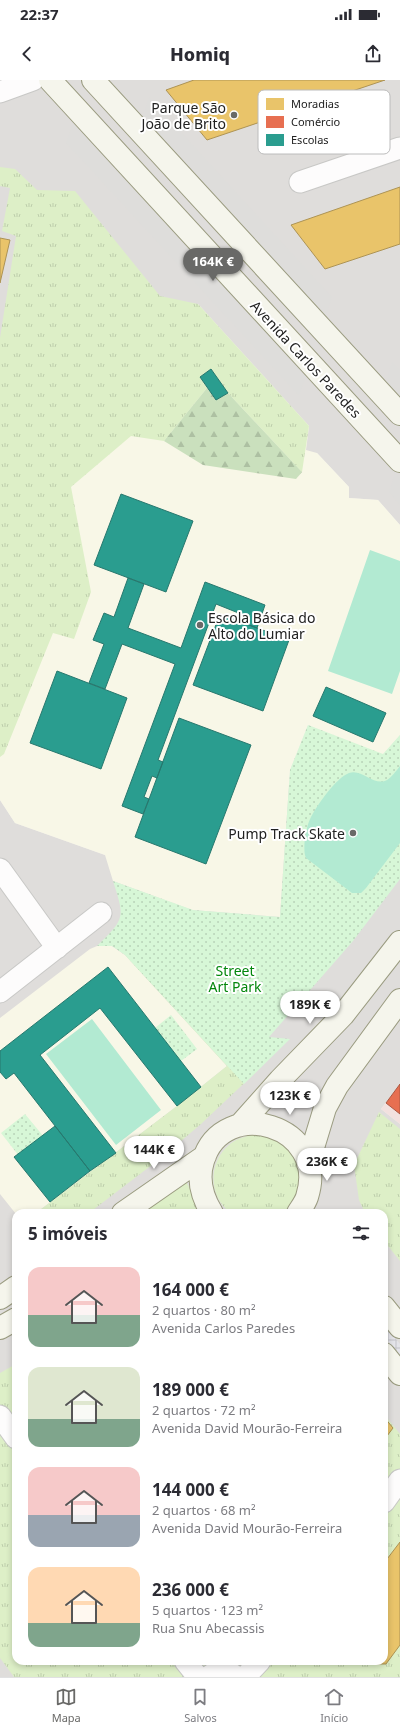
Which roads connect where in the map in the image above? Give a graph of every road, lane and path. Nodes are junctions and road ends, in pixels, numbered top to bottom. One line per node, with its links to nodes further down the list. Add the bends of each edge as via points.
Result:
1 (33, 80): 4 (street)
2 (50, 80): 10 (street, Avenida Carlos Paredes)
3 (93, 80): 9 (street)
4 (0, 92)
5 (400, 148): 6 (street)
6 (390, 151)
7 (382, 154): 8 (street)
8 (300, 182)
9 (400, 414)
10 (400, 460)
11 (4, 881): 14 (street)
12 (101, 913): 14 (street)
13 (400, 942): 17 (street, via 343,1015)
14 (57, 948): 15 (street)
15 (0, 992)
16 (400, 1000): 19 (street, via 337,1086 325,1108)
17 (240, 1125): 18 (street, via 225,1132 213,1142); 19 (street, via 257,1123 274,1126 289,1135 301,1148)
18 (205, 1156): 21 (street); 22 (street, via 200,1170 201,1186)
19 (308, 1164): 20 (street, via 310,1181)
20 (307, 1208)
21 (129, 1209)
22 (210, 1209)
23 (12, 1290): 24 (street)
24 (0, 1298)
25 (388, 1312): 27 (street)
26 (12, 1321): 28 (street)
27 (400, 1327)
28 (0, 1328)
29 (388, 1359): 30 (street)
30 (400, 1374)
31 (0, 1416): 32 (street)
32 (12, 1432)
33 (400, 1480): 34 (street)
34 (388, 1496)
35 (188, 1665): 37 (street)
36 (256, 1665): 40 (street)
37 (198, 1677)
38 (208, 1677): 39 (street, via 218,1671 225,1671)
39 (237, 1677)
40 (245, 1677)

